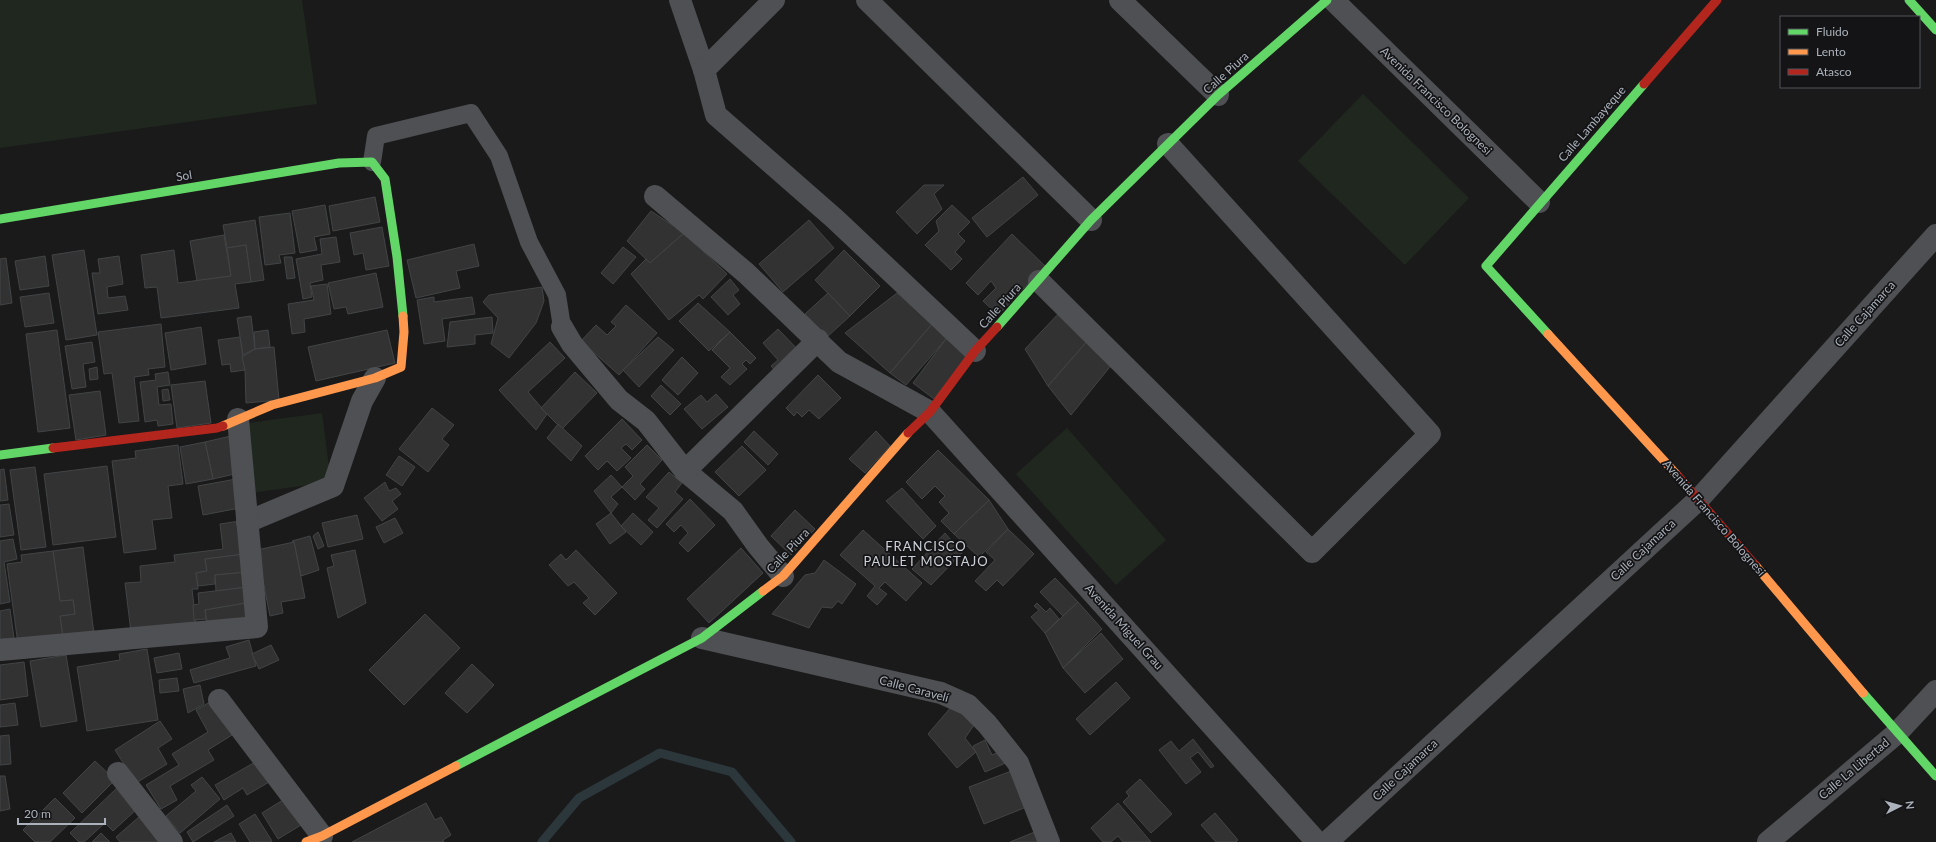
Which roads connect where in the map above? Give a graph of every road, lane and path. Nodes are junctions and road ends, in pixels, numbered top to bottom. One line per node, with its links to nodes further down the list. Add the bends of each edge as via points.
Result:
1 (680, 0): 10 (street)
2 (774, 0): 10 (street)
3 (867, 0): 17 (street)
4 (1120, 0): 11 (street)
5 (1327, 0): 11 (street, Calle Piura)
6 (1333, 0): 15 (street, Avenida Francisco Bolognesi)
7 (1717, 0): 15 (street, Calle Lambayeque)
8 (1908, 0): 9 (street)
9 (1936, 30)
10 (704, 70): 23 (street, via 716,115 835,219)
11 (1218, 95): 12 (street, Calle Piura)
12 (1168, 144): 17 (street, Calle Piura); 20 (street, via 1430,434 1312,552)
13 (372, 162): 16 (street, Sol, via 338,163); 21 (lane, via 376,136 471,113 499,156 529,242 557,295); 24 (street, via 385,179 397,257 404,332 401,367)
14 (655, 196): 22 (street, Avenida Miguel Grau, via 746,273)
15 (1540, 202): 19 (street, Calle Lambayeque)
16 (0, 219)
17 (1091, 220): 20 (street, Calle Piura)
18 (1936, 235): 29 (street, Calle Cajamarca)
19 (1486, 266): 29 (street, Avenida Francisco Bolognesi)
20 (1039, 281): 23 (street, Calle Piura)
21 (562, 327): 28 (street, via 572,344 619,400 646,421)
22 (818, 340): 25 (street, Avenida Miguel Grau, via 839,362); 28 (street)
23 (975, 351): 25 (street, Calle Piura)
24 (375, 378): 26 (street, via 272,405); 30 (street, via 362,401 333,486)
25 (930, 412): 31 (street, Calle Piura, via 908,433); 42 (street, Avenida Miguel Grau)
26 (238, 419): 27 (street, via 216,428); 30 (street)
27 (0, 455)
28 (685, 471): 31 (street, via 733,511)
29 (1699, 499): 36 (street, Avenida Francisco Bolognesi); 43 (street, Calle Cajamarca)
30 (247, 522): 33 (street, via 257,628)
31 (783, 576): 32 (street, Calle Piura)
32 (702, 638): 39 (street, Calle Piura); 41 (street, Calle Caravelí, via 941,693 968,705 1018,763)
33 (0, 650)
34 (1936, 691): 36 (street, Calle La Libertad)
35 (219, 700): 39 (street)
36 (1896, 733): 38 (street, Avenida Francisco Bolognesi); 44 (street, Calle La Libertad)
37 (118, 773): 40 (street)
38 (1936, 776)
39 (314, 839)
40 (172, 842)
41 (1049, 842)
42 (1317, 842)
43 (1327, 842)
44 (1768, 842)

